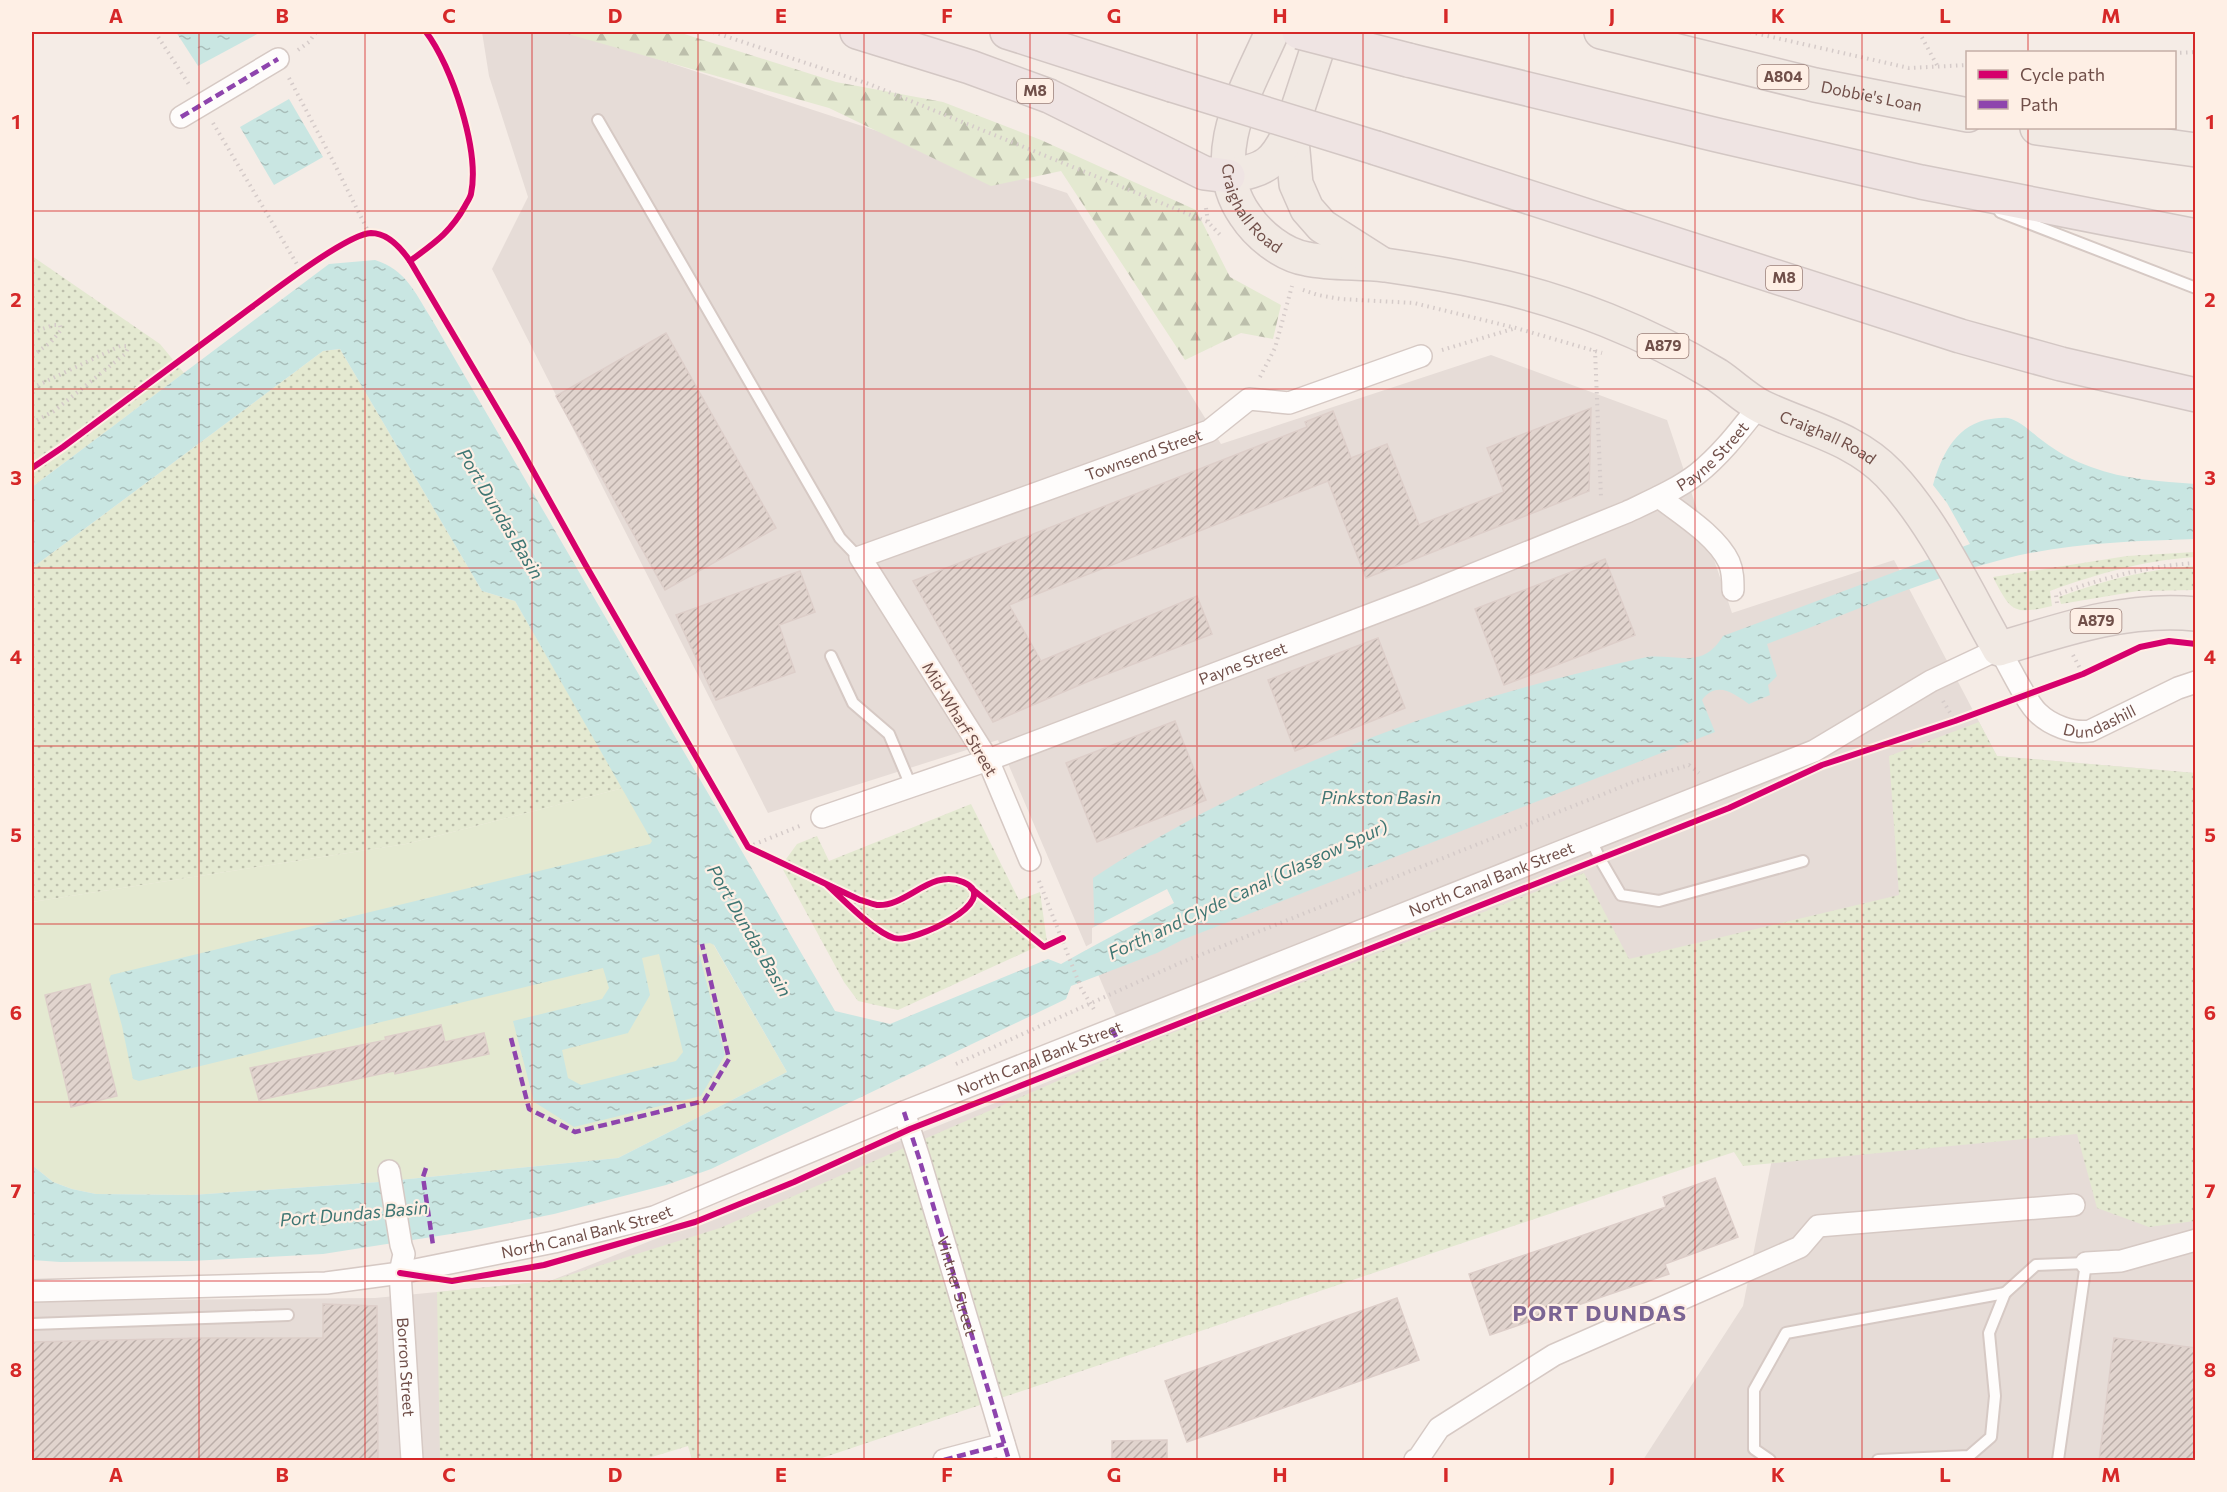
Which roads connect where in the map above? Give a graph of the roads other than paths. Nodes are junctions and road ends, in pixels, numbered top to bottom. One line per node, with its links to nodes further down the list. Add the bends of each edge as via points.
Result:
1 (857, 32): 14 (highway, M8, via 1049,96)
2 (1007, 32): 20 (highway, M8, bridge, via 1959,336)
3 (1272, 32): 14 (main road, Craighall Road / A879, via 1234,116 1228,156)
4 (1299, 32): 15 (highway, bridge)
5 (1323, 32): 11 (main road, Craighall Road / A879)
6 (1601, 32): 8 (main road, Dobbie's Loan / A804, via 1815,85)
7 (278, 59): 9 (street)
8 (1966, 115)
9 (181, 117)
10 (598, 120): 23 (lane, via 840,538)
11 (1291, 129): 14 (main road, via 1275,159 1245,174); 17 (main road, Craighall Road / A879, via 1296,184 1307,209 1322,226)
12 (2044, 129): 13 (main road)
13 (2196, 150)
14 (1216, 175): 17 (main road, Craighall Road / A879, via 1262,235 1279,248 1305,259)
15 (1921, 182): 16 (highway); 18 (lane)
16 (2196, 236)
17 (1384, 265): 21 (main road, Craighall Road / A879, via 1490,284 1580,311 1673,351 1718,376)
18 (2196, 288)
19 (1421, 356): 23 (street, Townsend Street, via 1289,403 1249,399 1209,431)
20 (2196, 395)
21 (1759, 406): 22 (street, Payne Street, via 1711,461); 26 (main road, Craighall Road / A879, via 1860,449 1890,475 1941,547)
22 (1659, 496): 24 (street, Payne Street, via 1711,538 1729,561); 29 (street, Payne Street, via 1422,595)
23 (861, 559): 29 (street, Mid-Wharf Street)
24 (1733, 590)
25 (2196, 614): 26 (main road, A879, via 2139,614 2062,629)
26 (2000, 649): 28 (street, Dundashill, via 2038,713 2075,732 2090,731); 32 (street, North Canal Bank Street, via 1931,681 1814,751)
27 (831, 656): 30 (lane, via 853,704 889,734)
28 (2196, 682)
29 (988, 760): 30 (street, Payne Street); 33 (street, Mid-Wharf Street)
30 (911, 786): 31 (street, Payne Street)
31 (822, 817)
32 (1591, 840): 34 (lane, via 1621,895 1659,901); 35 (street, North Canal Bank Street)
33 (1030, 860)
34 (1803, 861)
35 (904, 1112): 40 (street, North Canal Bank Street, via 654,1216 554,1242); 45 (street, Vintner Street)
36 (389, 1172): 40 (street, Borron Street, via 404,1254)
37 (2074, 1205): 48 (street, via 1818,1226 1800,1247 1554,1355 1438,1428)
38 (2196, 1240): 39 (street, via 2121,1261)
39 (2086, 1263): 42 (lane, via 2036,1265); 51 (lane)
40 (400, 1273): 41 (street, North Canal Bank Street, via 326,1283); 46 (street, Borron Street)
41 (32, 1291)
42 (2005, 1293): 49 (lane, via 1786,1333 1754,1390 1754,1449); 50 (lane, via 1989,1333 1995,1396 1991,1437 1969,1456)
43 (288, 1315): 44 (lane)
44 (32, 1323)
45 (1006, 1452): 47 (street)
46 (412, 1461)
47 (944, 1461)
48 (1415, 1461)
49 (1770, 1461)
50 (1878, 1461)
51 (2058, 1461)

